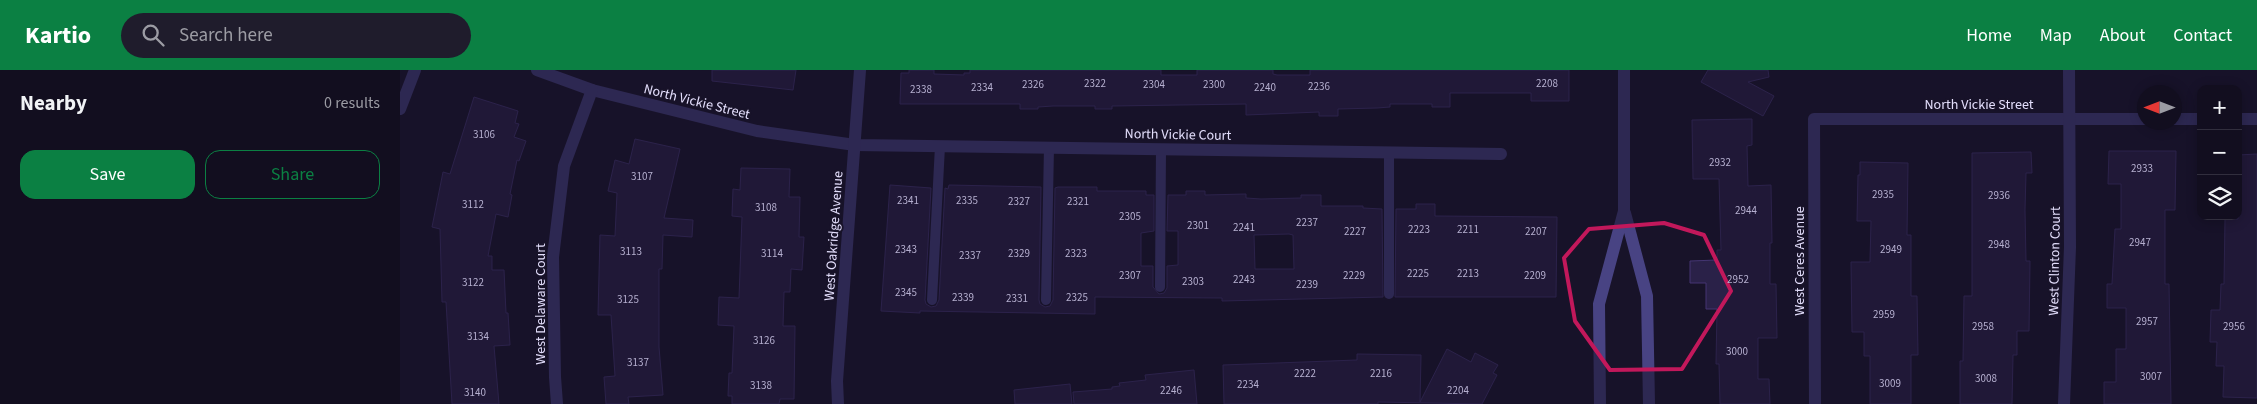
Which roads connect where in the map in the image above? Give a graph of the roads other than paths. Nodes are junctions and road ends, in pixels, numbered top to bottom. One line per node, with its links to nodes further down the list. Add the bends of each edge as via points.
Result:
1 (415, 70): 7 (street)
2 (537, 70): 6 (street, North Vickie Street)
3 (860, 70): 15 (street, West Oakridge Avenue)
4 (1624, 70): 21 (street)
5 (2070, 70): 10 (street, West Clinton Court)
6 (592, 90): 15 (street, North Vickie Street, via 757,131); 26 (street, West Delaware Court, via 564,166 554,248)
7 (400, 109)
8 (2257, 118): 14 (street)
9 (1814, 119): 10 (street, North Vickie Street); 30 (street, West Ceres Avenue)
10 (2069, 119): 11 (street, North Vickie Street); 31 (street, West Clinton Court, via 2070,247)
11 (2137, 119)
12 (2182, 119): 13 (street)
13 (2197, 119)
14 (2242, 119)
15 (855, 145): 16 (street, North Vickie Court); 27 (street, West Oakridge Avenue, via 837,381)
16 (940, 146): 17 (street, North Vickie Court); 24 (lane)
17 (1049, 147): 18 (street, North Vickie Court); 25 (lane)
18 (1161, 149): 19 (street, North Vickie Court); 22 (lane)
19 (1389, 152): 20 (street, North Vickie Court); 23 (lane)
20 (1501, 154)
21 (1624, 211): 28 (street, via 1599,304); 29 (street, via 1647,296)
22 (1160, 286)
23 (1389, 294)
24 (932, 300)
25 (1046, 300)
26 (557, 404)
27 (838, 404)
28 (1600, 404)
29 (1649, 404)
30 (1815, 404)
31 (2064, 404)

